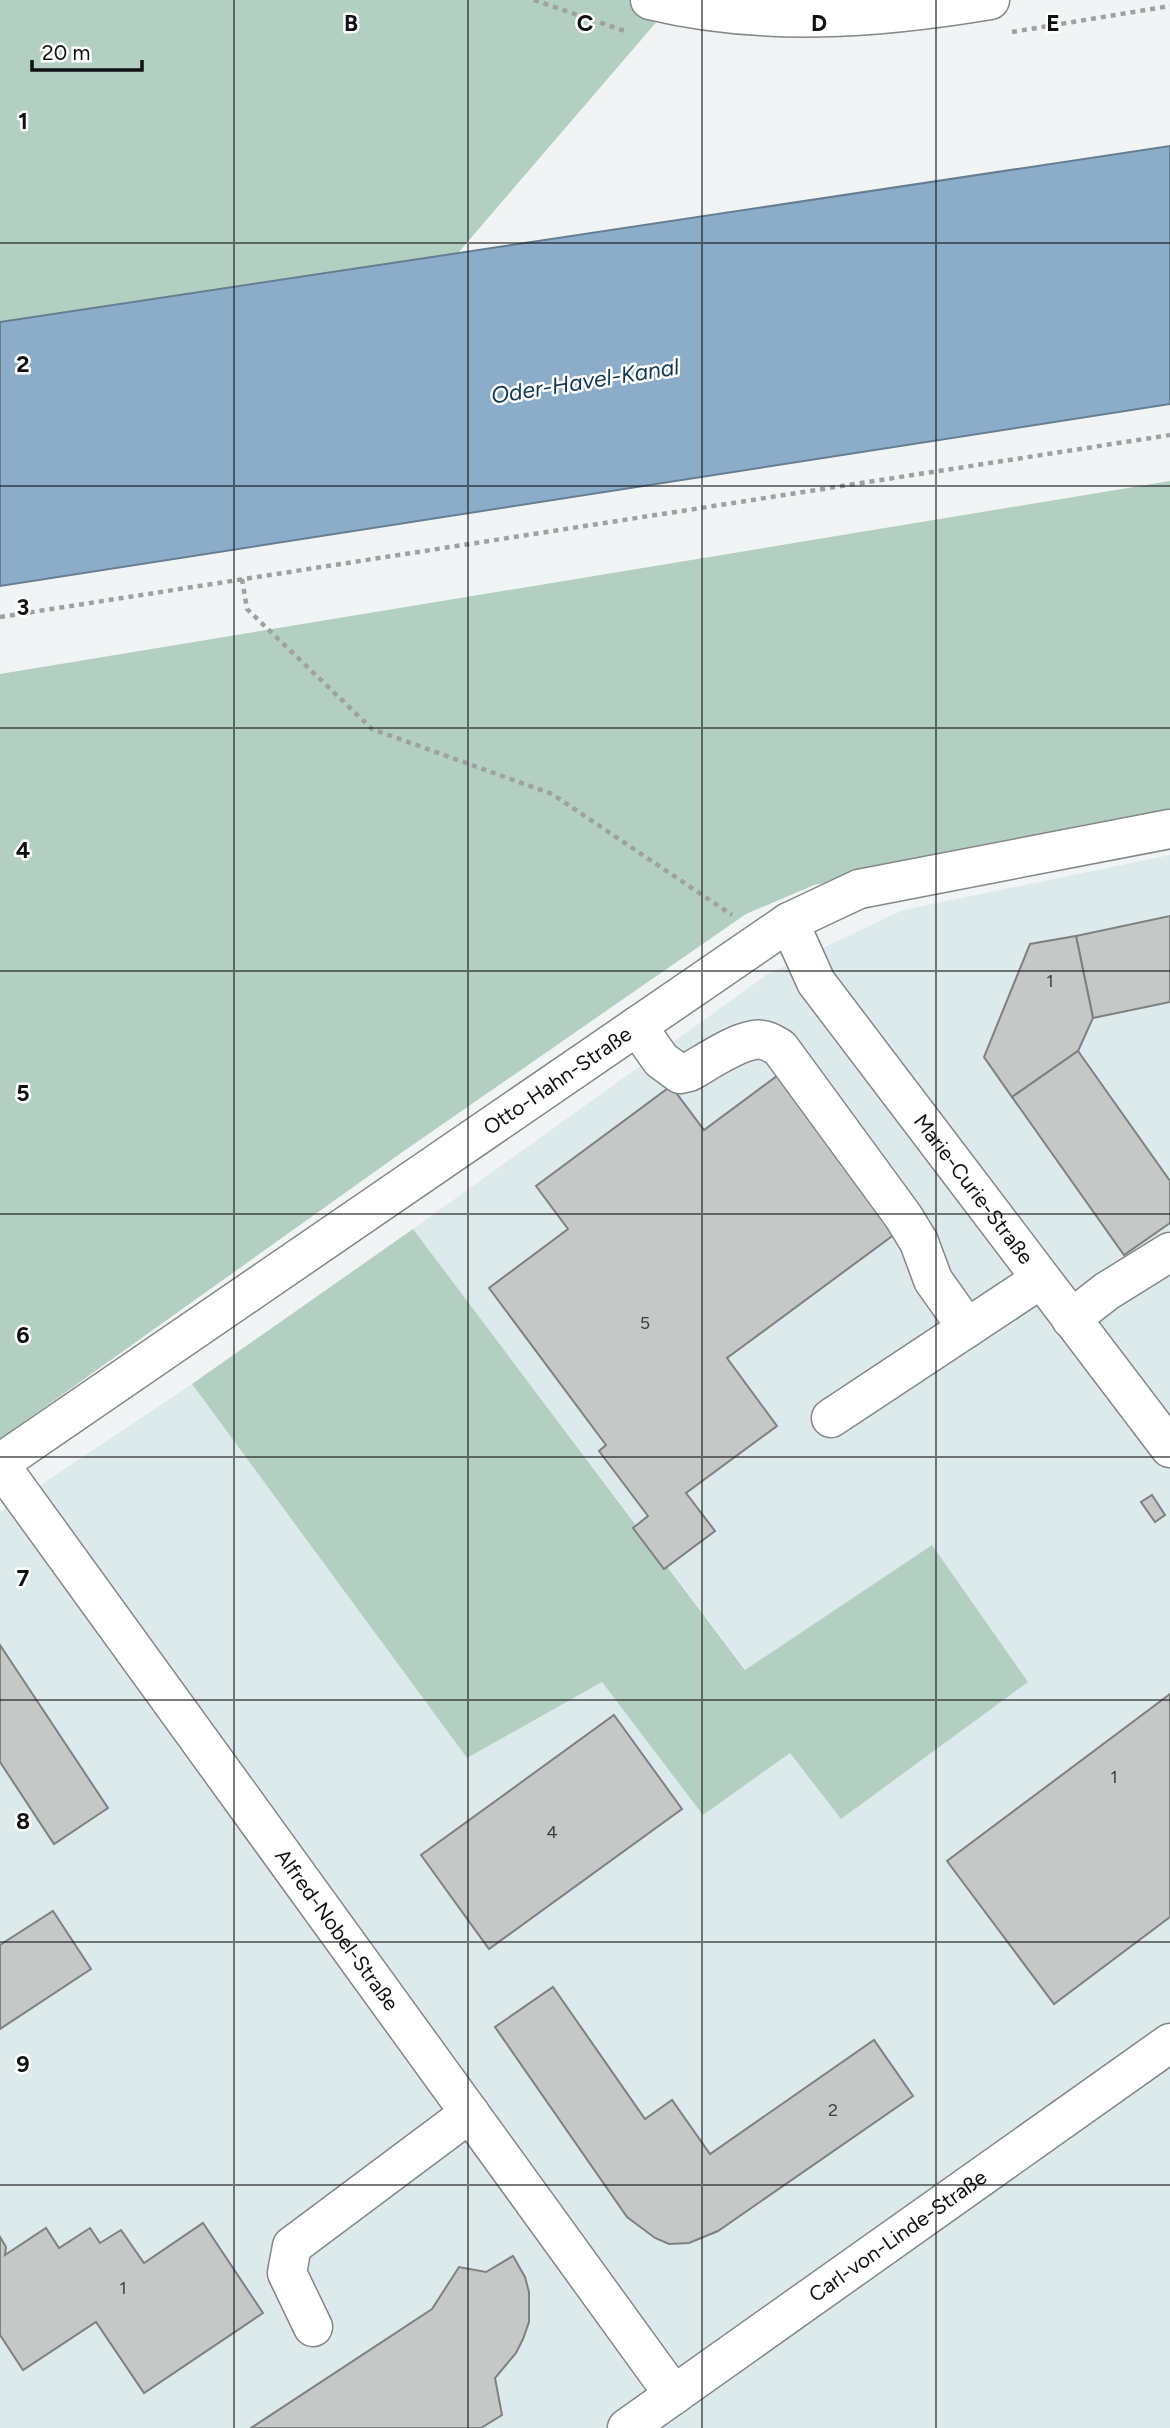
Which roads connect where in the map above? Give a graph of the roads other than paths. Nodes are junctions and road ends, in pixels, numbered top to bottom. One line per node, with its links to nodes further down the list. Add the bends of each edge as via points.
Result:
1 (650, 0): 2 (street, via 716,12 792,18 923,11)
2 (990, 0)
3 (1170, 829): 4 (street, Otto-Hahn-Straße, via 859,890)
4 (777, 930): 5 (street, Otto-Hahn-Straße); 7 (street, Marie-Curie-Straße)
5 (637, 1026): 9 (street, via 661,1060 680,1074 756,1039 780,1048 903,1216 933,1280); 12 (street, Otto-Hahn-Straße)
6 (1170, 1252): 8 (street)
7 (1041, 1279): 8 (street, Marie-Curie-Straße); 9 (street)
8 (1072, 1319): 11 (street, Marie-Curie-Straße)
9 (967, 1328): 10 (street)
10 (831, 1418)
11 (1170, 1448)
12 (0, 1464): 14 (street, Alfred-Nobel-Straße)
13 (1170, 2043): 16 (street, Carl-von-Linde-Straße)
14 (470, 2113): 15 (street, via 292,2246 288,2273); 16 (street, Alfred-Nobel-Straße)
15 (313, 2327)
16 (674, 2395): 17 (street, Carl-von-Linde-Straße)
17 (628, 2428)

